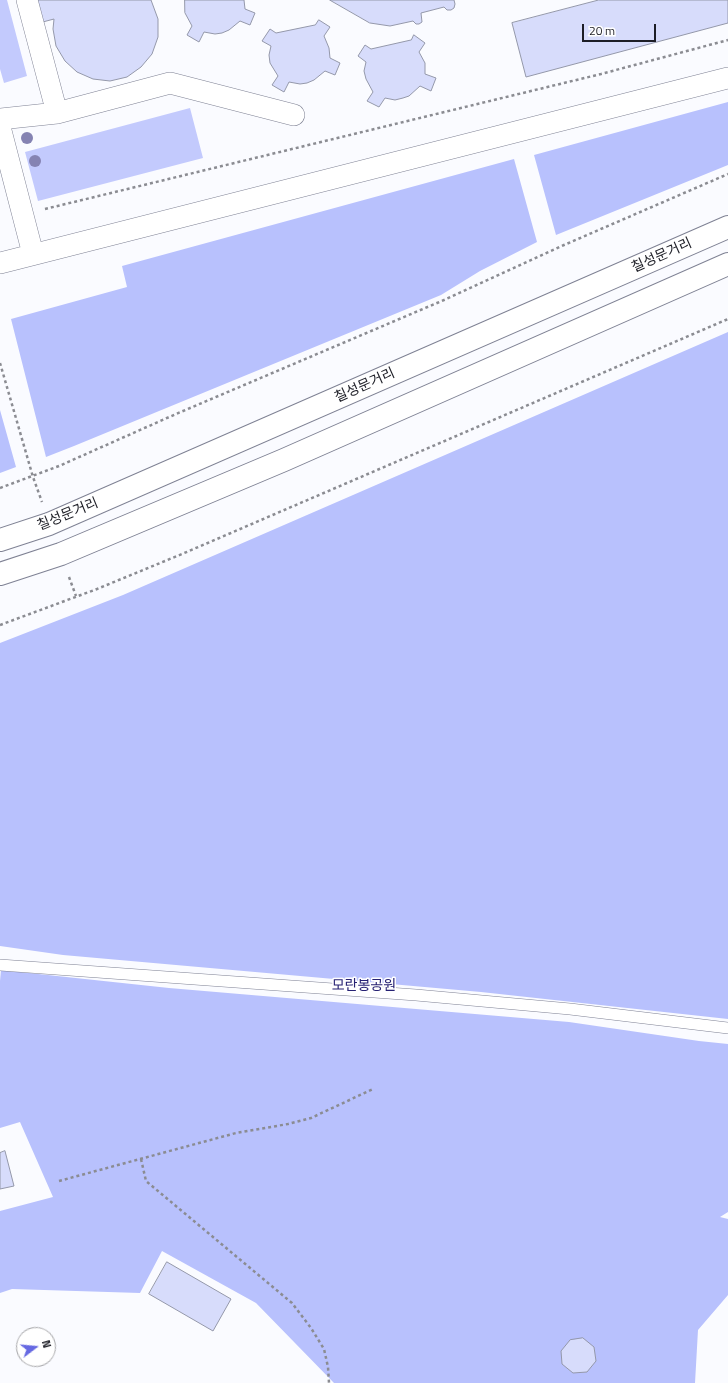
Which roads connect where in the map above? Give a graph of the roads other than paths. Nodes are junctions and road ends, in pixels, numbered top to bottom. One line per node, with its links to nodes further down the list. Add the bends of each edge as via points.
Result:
1 (27, 0): 3 (street)
2 (728, 78): 8 (street)
3 (57, 113): 4 (street, via 170,83); 5 (street)
4 (294, 116)
5 (0, 119)
6 (0, 127): 8 (street)
7 (728, 227): 11 (main road, 칠성문거리, via 49,524)
8 (33, 254): 9 (street)
9 (0, 262)
10 (728, 264): 12 (main road, via 284,460 61,554)
11 (0, 540)
12 (0, 574)
13 (0, 965): 14 (lane, via 416,995 570,1009)
14 (728, 1028)

